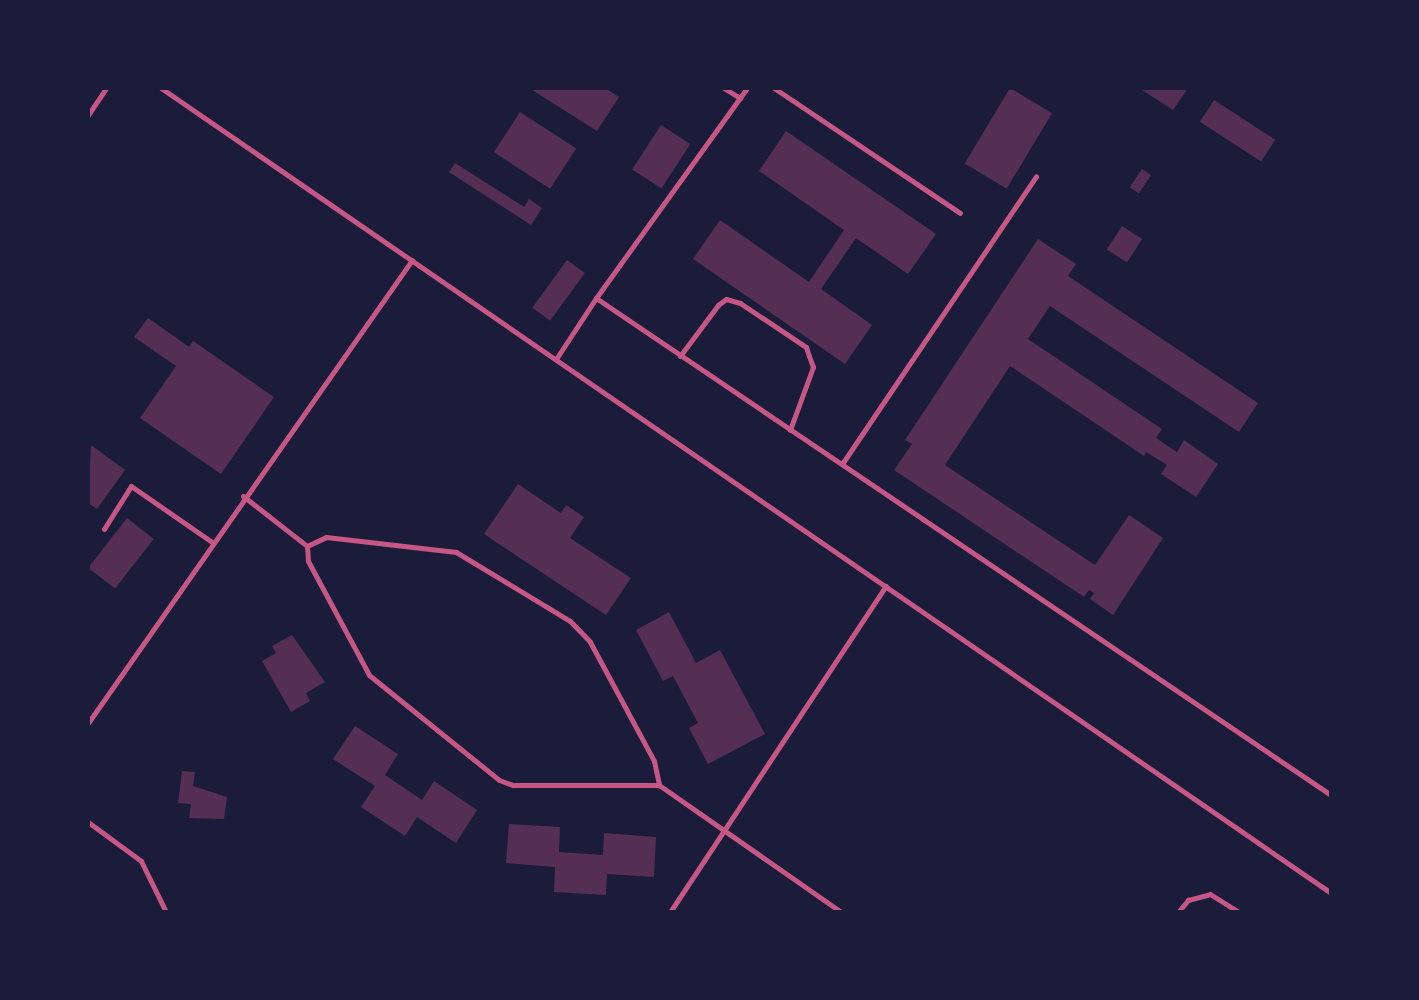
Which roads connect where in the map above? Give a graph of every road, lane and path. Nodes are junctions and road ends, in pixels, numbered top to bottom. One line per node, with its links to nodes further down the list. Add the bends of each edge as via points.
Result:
1 (106, 88): 7 (lane)
2 (161, 88): 10 (lane)
3 (724, 88): 6 (lane)
4 (747, 88): 6 (lane)
5 (774, 88): 9 (lane)
6 (740, 98): 11 (lane)
7 (88, 115)
8 (1036, 176): 15 (lane)
9 (960, 213)
10 (412, 260): 13 (lane); 16 (lane)
11 (596, 298): 12 (lane); 13 (lane)
12 (680, 356): 14 (lane); 14 (lane, via 726,299 806,347 813,367)
13 (556, 359): 20 (lane)
14 (790, 430): 15 (lane)
15 (842, 464): 23 (lane)
16 (243, 496): 18 (lane); 19 (lane)
17 (104, 529): 18 (lane, via 131,486)
18 (212, 542): 21 (lane)
19 (307, 546): 22 (lane, via 308,561 369,675 499,780 513,785); 22 (lane, via 326,537 456,552 570,621 590,642 654,761)
20 (886, 586): 25 (lane); 26 (lane)
21 (88, 723)
22 (659, 785): 25 (lane)
23 (1331, 795)
24 (88, 822): 27 (lane, via 141,861)
25 (726, 831): 28 (lane); 29 (lane)
26 (1331, 893)
27 (166, 912)
28 (670, 912)
29 (841, 912)
30 (1178, 912): 31 (lane, via 1199,894 1210,894)
31 (1239, 912)

